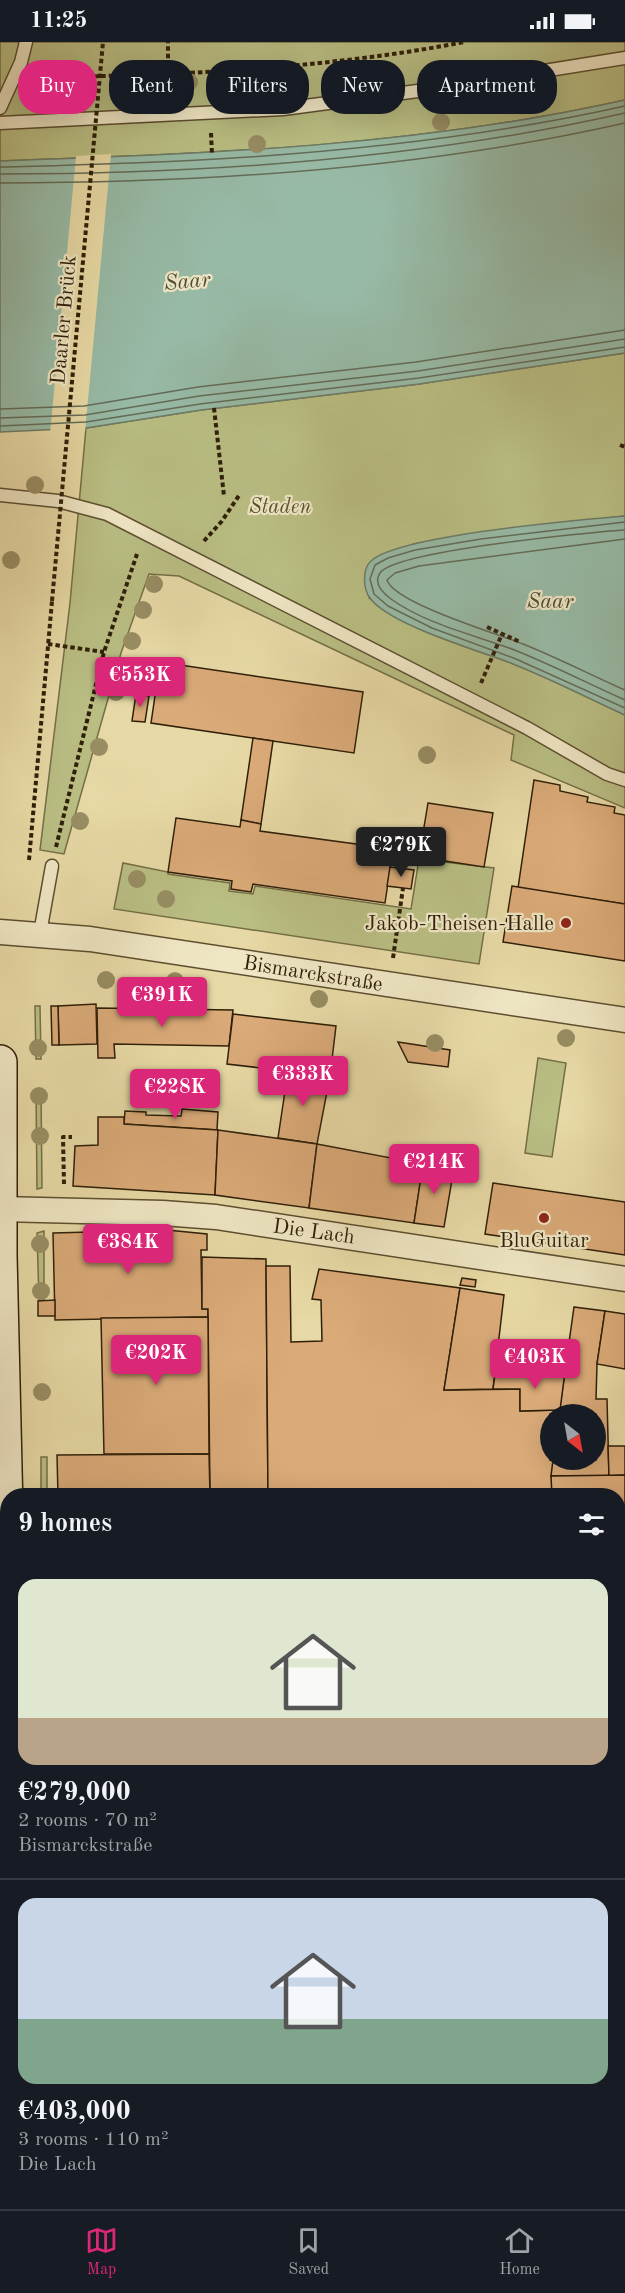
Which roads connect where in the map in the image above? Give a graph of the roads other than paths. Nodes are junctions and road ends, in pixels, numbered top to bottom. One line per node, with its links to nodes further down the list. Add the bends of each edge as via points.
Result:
1 (26, 42): 3 (lane)
2 (625, 58): 4 (lane, via 283,109)
3 (0, 108)
4 (0, 123)
5 (0, 495): 6 (lane, via 84,506 107,514)
6 (625, 780)
7 (52, 866): 9 (lane)
8 (0, 932): 9 (street, Bismarckstraße)
9 (40, 933): 10 (street, Bismarckstraße)
10 (625, 1020)
11 (0, 1062): 12 (street)
12 (0, 1159): 13 (street)
13 (0, 1209): 14 (street); 15 (street, Die Lach, via 216,1217)
14 (0, 1221): 16 (street)
15 (625, 1279)
16 (5, 1488)

